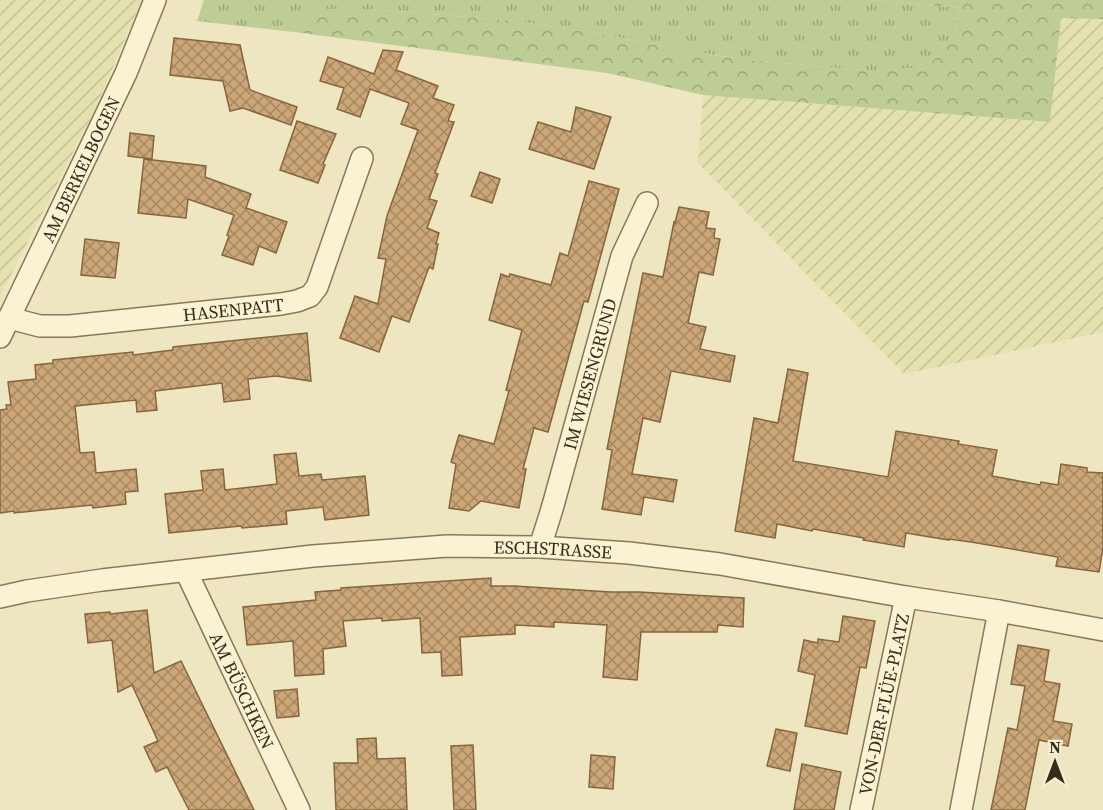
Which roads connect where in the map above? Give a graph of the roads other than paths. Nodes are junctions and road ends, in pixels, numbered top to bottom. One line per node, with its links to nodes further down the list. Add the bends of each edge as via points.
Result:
1 (155, 0): 4 (street, AM BERKELBOGEN, via 126,74)
2 (363, 158): 4 (street, HASENPATT, via 317,287 310,296 281,304 70,326)
3 (647, 203): 5 (street, IM WIESENGRUND, via 622,256)
4 (5, 328)
5 (540, 547): 6 (street, ESCHSTRASSE, via 447,546); 8 (street, ESCHSTRASSE, via 720,564)
6 (186, 571): 7 (street, ESCHSTRASSE); 11 (street, AM BÜSCHKEN)
7 (0, 597)
8 (906, 597): 9 (street, ESCHSTRASSE); 12 (street, VON-DER-FLÜE-PLATZ)
9 (999, 611): 10 (street, ESCHSTRASSE); 13 (street)
10 (1103, 630)
11 (299, 810)
12 (861, 810)
13 (961, 810)

